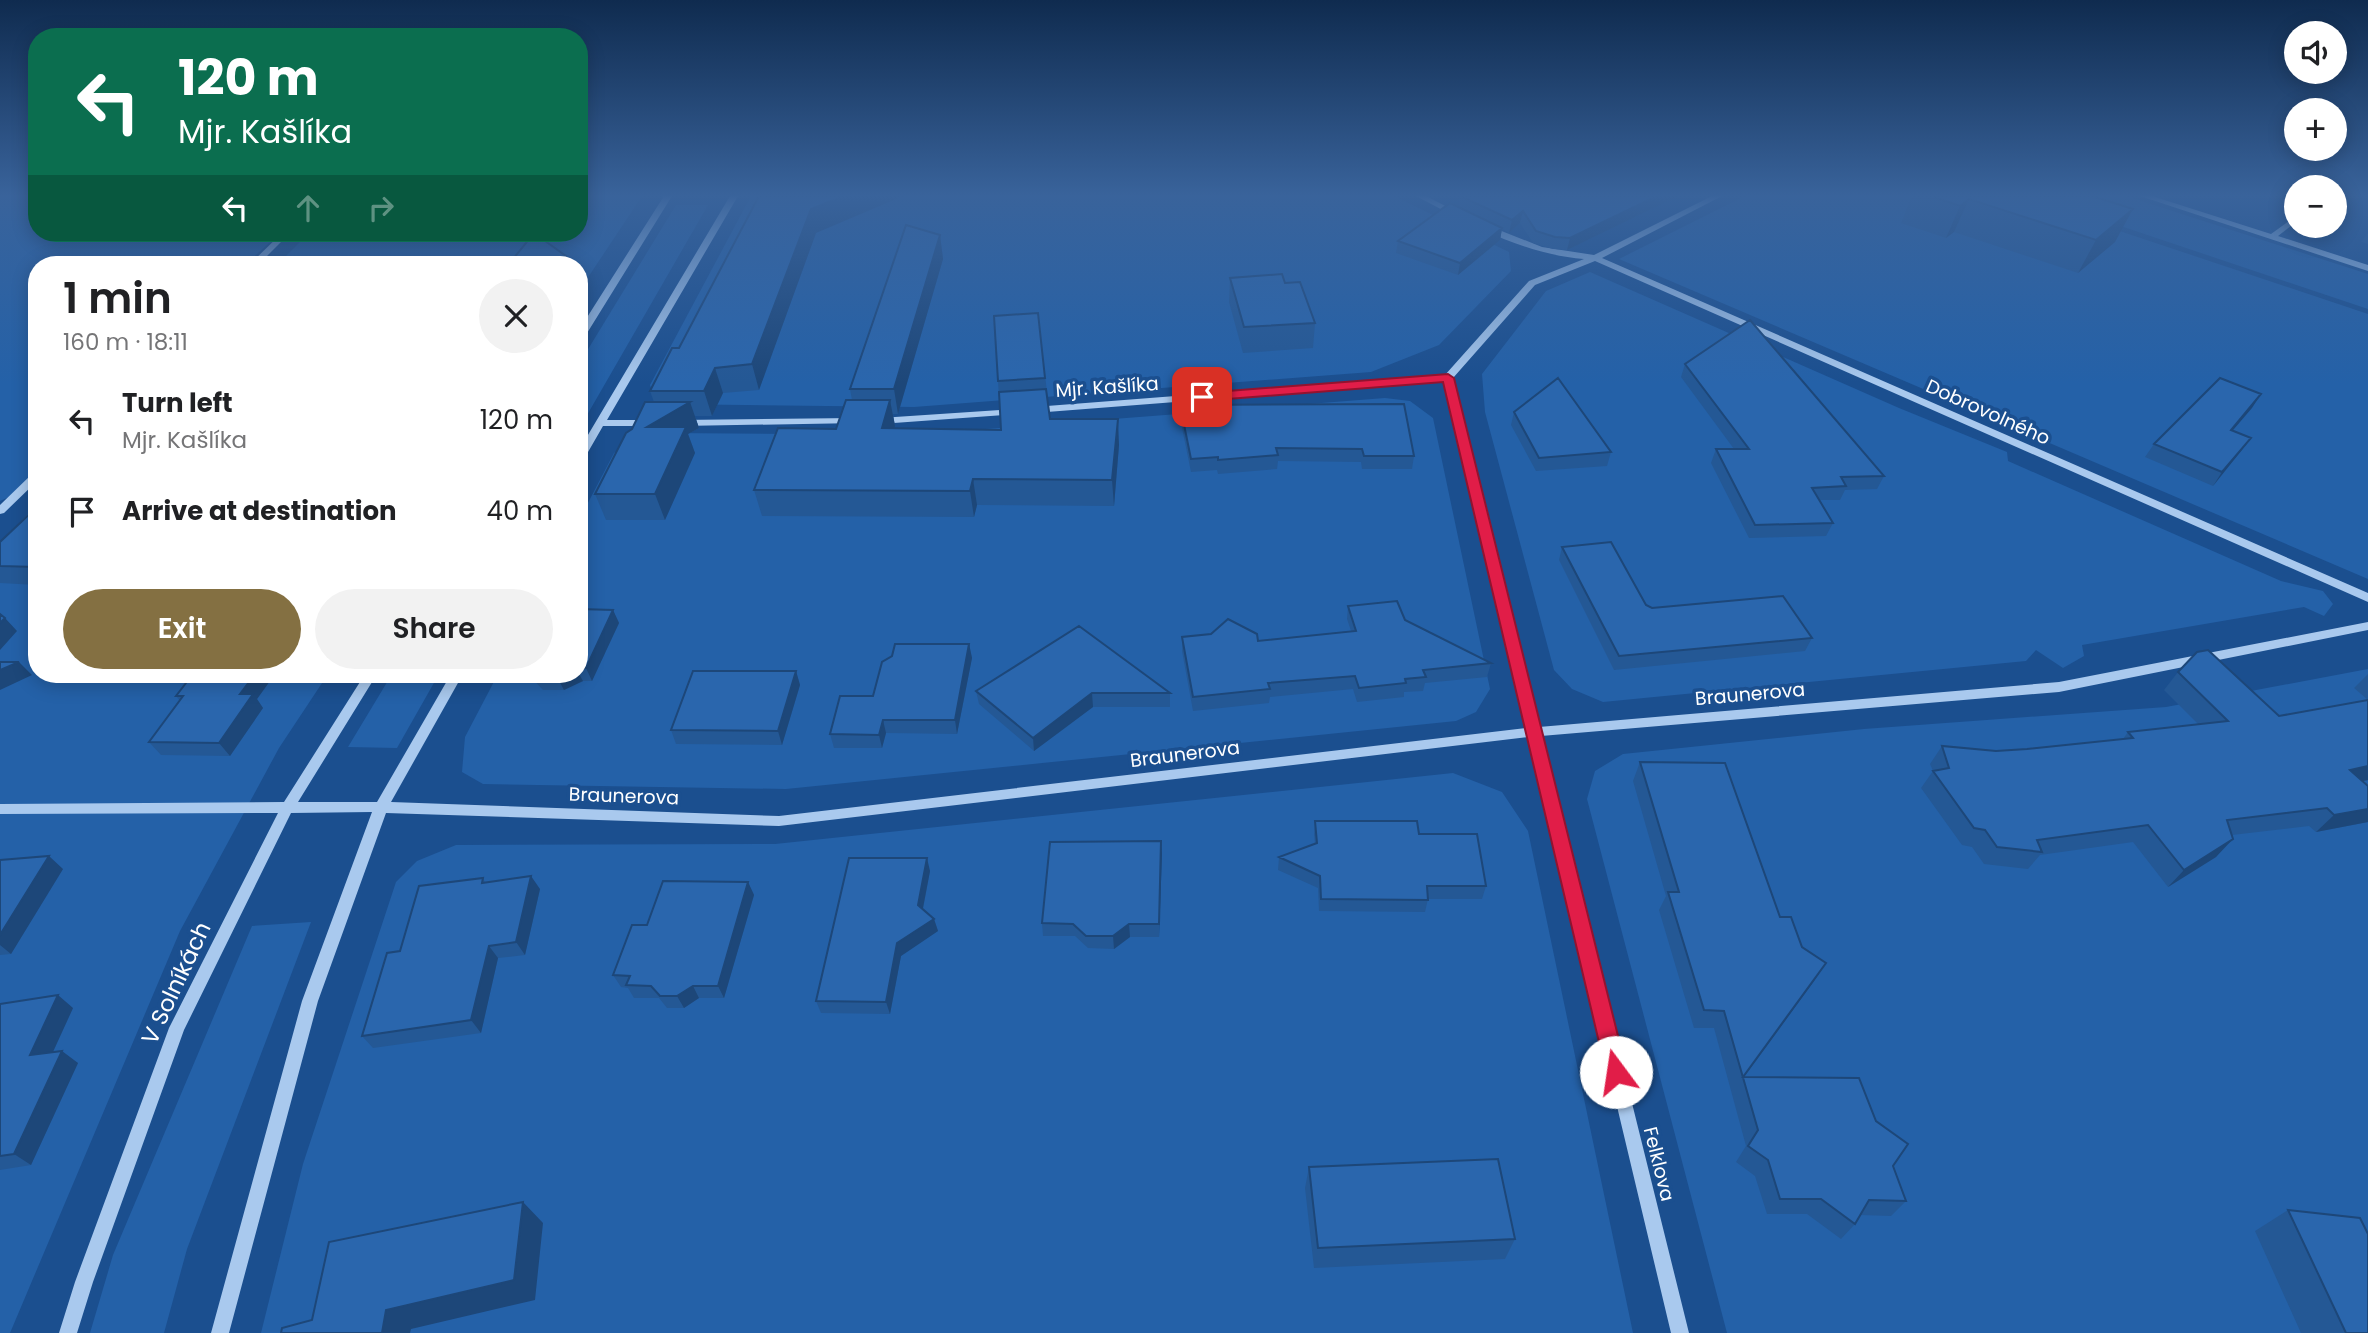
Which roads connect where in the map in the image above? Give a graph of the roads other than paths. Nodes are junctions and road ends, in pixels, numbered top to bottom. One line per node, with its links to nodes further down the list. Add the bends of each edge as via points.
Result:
1 (629, 258): 6 (street)
2 (697, 258): 12 (street)
3 (1595, 258): 7 (street, via 1532,283); 16 (street, Dobrovolného)
4 (2338, 258): 5 (street)
5 (2368, 268)
6 (588, 324)
7 (1448, 378): 9 (street, Mjr. Kašlíka); 20 (street, Felklova)
8 (861, 421): 11 (street)
9 (874, 421)
10 (655, 423): 12 (street)
11 (668, 423)
12 (600, 424): 13 (street)
13 (588, 444)
14 (28, 484): 15 (street)
15 (0, 511)
16 (2368, 598)
17 (2368, 626): 20 (street, Braunerova, via 2059,687)
18 (364, 683): 23 (street, V Solníkách)
19 (452, 683): 21 (street)
20 (1533, 732): 21 (street, Braunerova, via 779,821); 26 (street, Felklova)
21 (382, 807): 23 (street, Braunerova); 25 (street, via 310,1001)
22 (0, 809): 23 (street, Braunerova)
23 (286, 810): 24 (street, V Solníkách, via 177,1028)
24 (68, 1333)
25 (220, 1333)
26 (1681, 1333)

